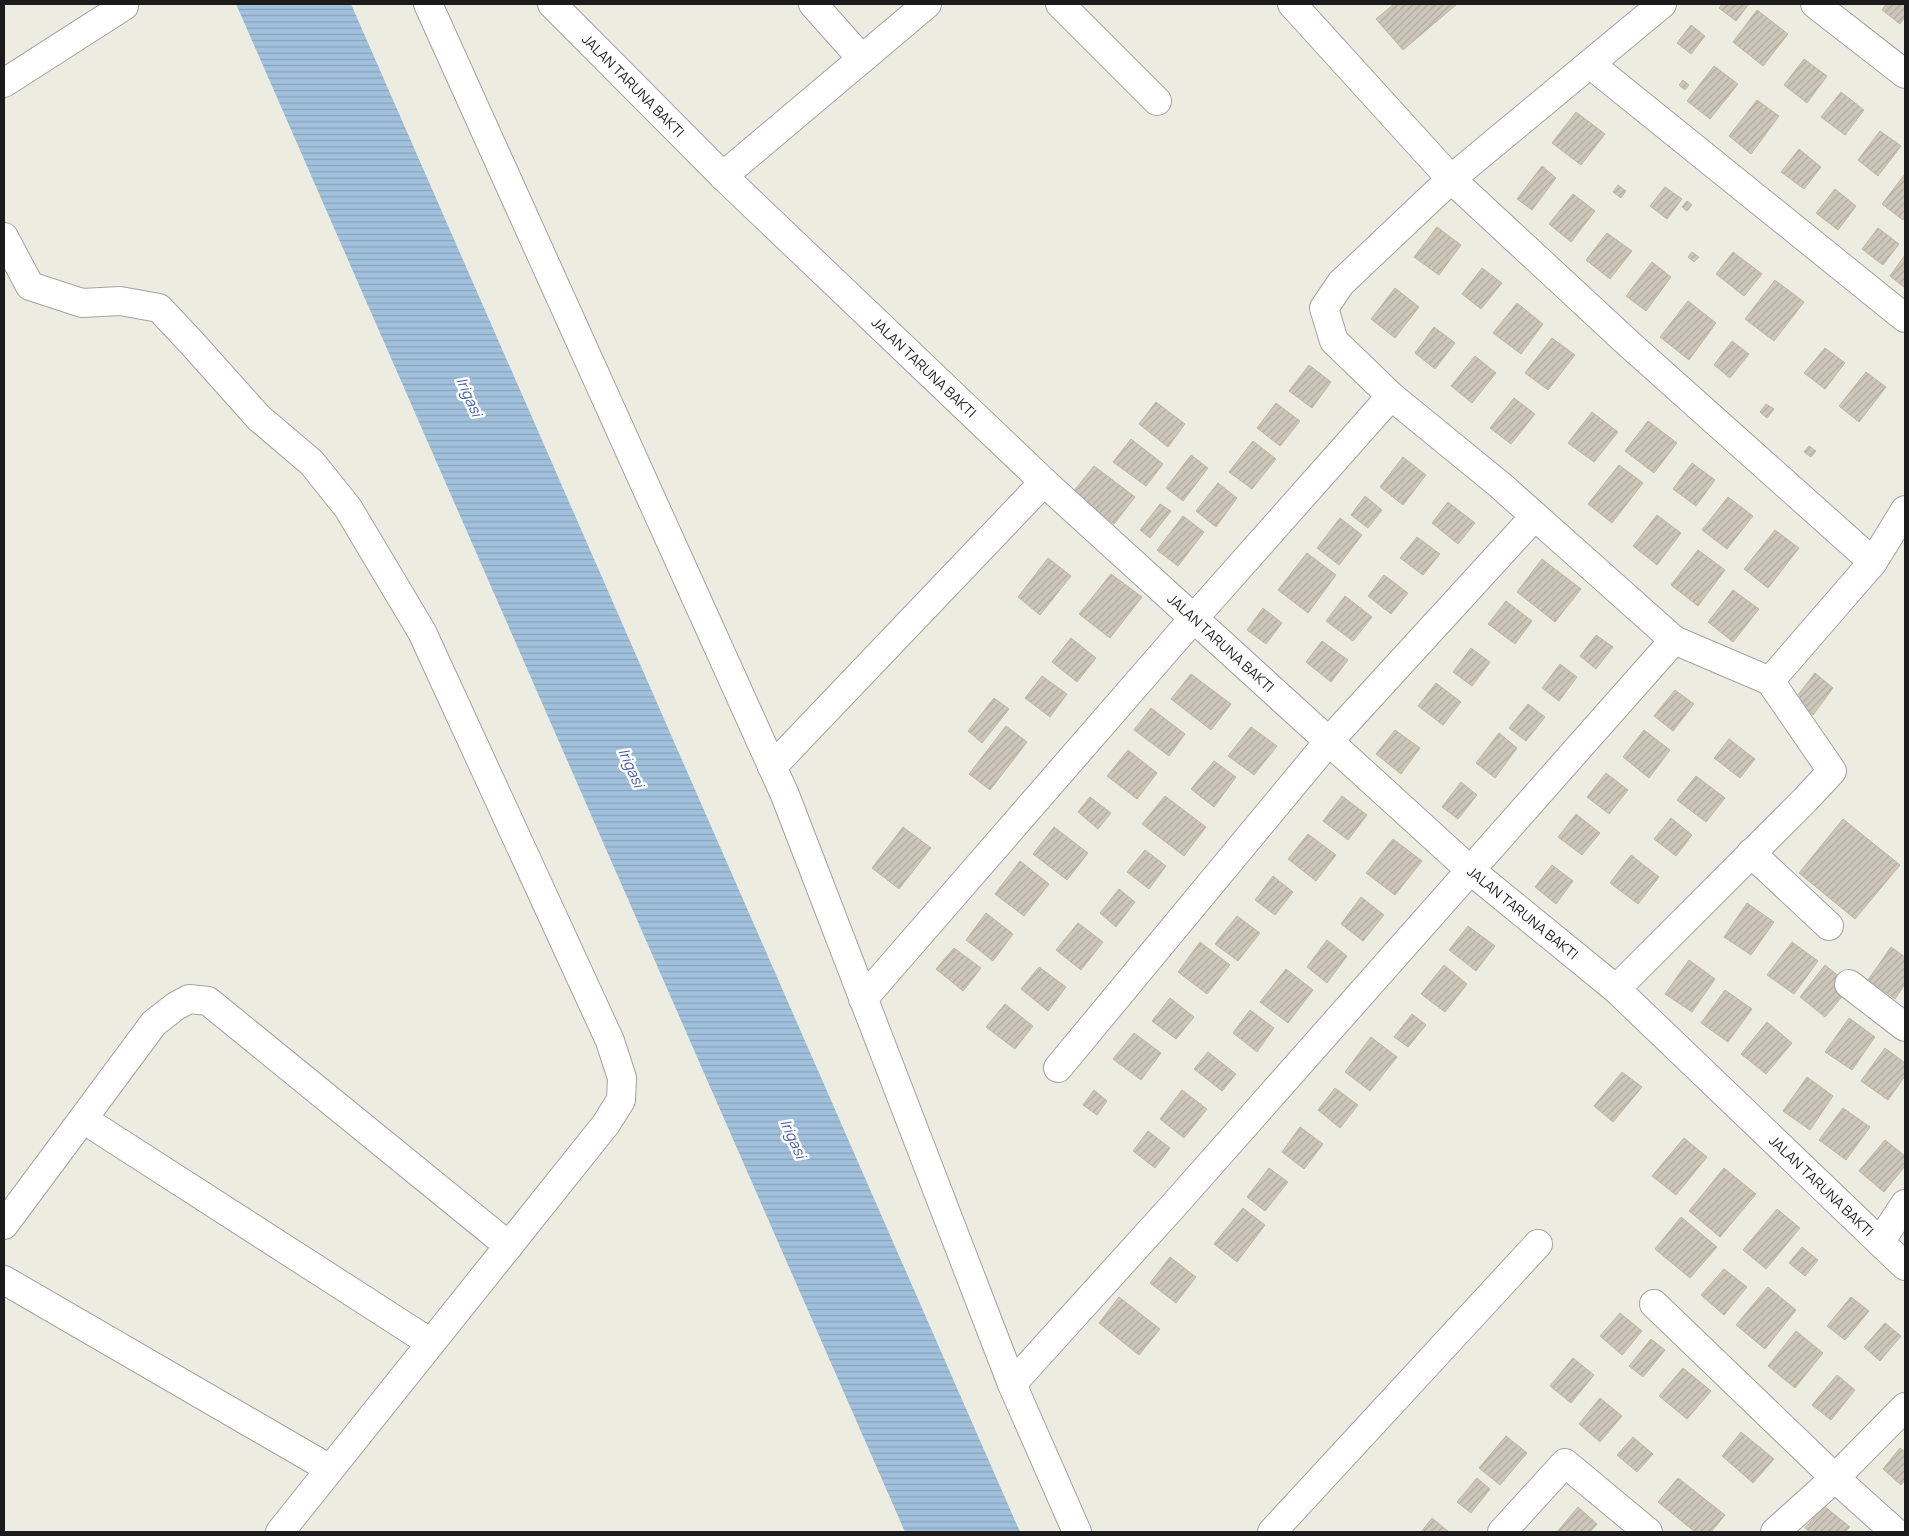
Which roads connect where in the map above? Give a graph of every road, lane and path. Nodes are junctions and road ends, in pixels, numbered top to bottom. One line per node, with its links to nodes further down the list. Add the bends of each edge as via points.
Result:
1 (428, 4): 28 (street)
2 (552, 4): 15 (street, JALAN TARUNA BAKTI)
3 (813, 4): 10 (street)
4 (926, 4): 10 (street)
5 (1060, 4): 14 (street)
6 (1292, 4): 16 (street)
7 (1662, 4): 11 (street)
8 (1815, 4): 12 (street)
9 (124, 6): 13 (street)
10 (862, 59): 15 (street)
11 (1590, 64): 16 (street); 18 (street)
12 (1905, 74)
13 (4, 83)
14 (1157, 102)
15 (723, 176): 20 (street, JALAN TARUNA BAKTI)
16 (1451, 179): 19 (street, via 1341,284 1324,308 1334,341); 23 (street, via 1629,344)
17 (4, 237): 42 (street, via 30,286 82,303 120,301 158,308 259,418 312,463 348,508 422,632 610,1041 622,1078 621,1100 606,1124)
18 (1905, 318)
19 (1390, 396): 22 (street); 24 (street)
20 (1044, 482): 24 (street, JALAN TARUNA BAKTI); 28 (street)
21 (1905, 510): 23 (street)
22 (1535, 516): 25 (street); 27 (street)
23 (1873, 562): 26 (street)
24 (1194, 618): 27 (street, JALAN TARUNA BAKTI); 34 (street)
25 (1674, 640): 26 (street); 30 (street)
26 (1770, 681): 29 (street, via 1832,771)
27 (1329, 742): 30 (street, JALAN TARUNA BAKTI); 36 (street)
28 (772, 767): 34 (street)
29 (1751, 853): 31 (street); 33 (street)
30 (1470, 870): 33 (street, JALAN TARUNA BAKTI); 47 (street)
31 (1829, 926)
32 (1848, 984): 35 (street)
33 (1616, 989): 40 (street, JALAN TARUNA BAKTI)
34 (863, 999): 47 (street)
35 (1905, 1027)
36 (1058, 1068)
37 (83, 1119): 39 (street); 42 (street, via 154,1023 190,999 208,1001); 46 (street)
38 (1905, 1204): 40 (street)
39 (4, 1226)
40 (1880, 1242): 43 (street, JALAN TARUNA BAKTI)
41 (1538, 1244): 53 (street)
42 (509, 1246): 46 (street)
43 (1905, 1266)
44 (4, 1280): 49 (street)
45 (1654, 1304): 50 (street)
46 (431, 1343): 49 (street)
47 (1012, 1384): 52 (street)
48 (1905, 1406): 50 (street)
49 (330, 1469): 51 (street)
50 (1835, 1478): 56 (street); 57 (street)
51 (280, 1532)
52 (1077, 1532)
53 (1272, 1532)
54 (1502, 1532): 55 (street, via 1565,1463)
55 (1648, 1532)
56 (1775, 1532)
57 (1895, 1532)

